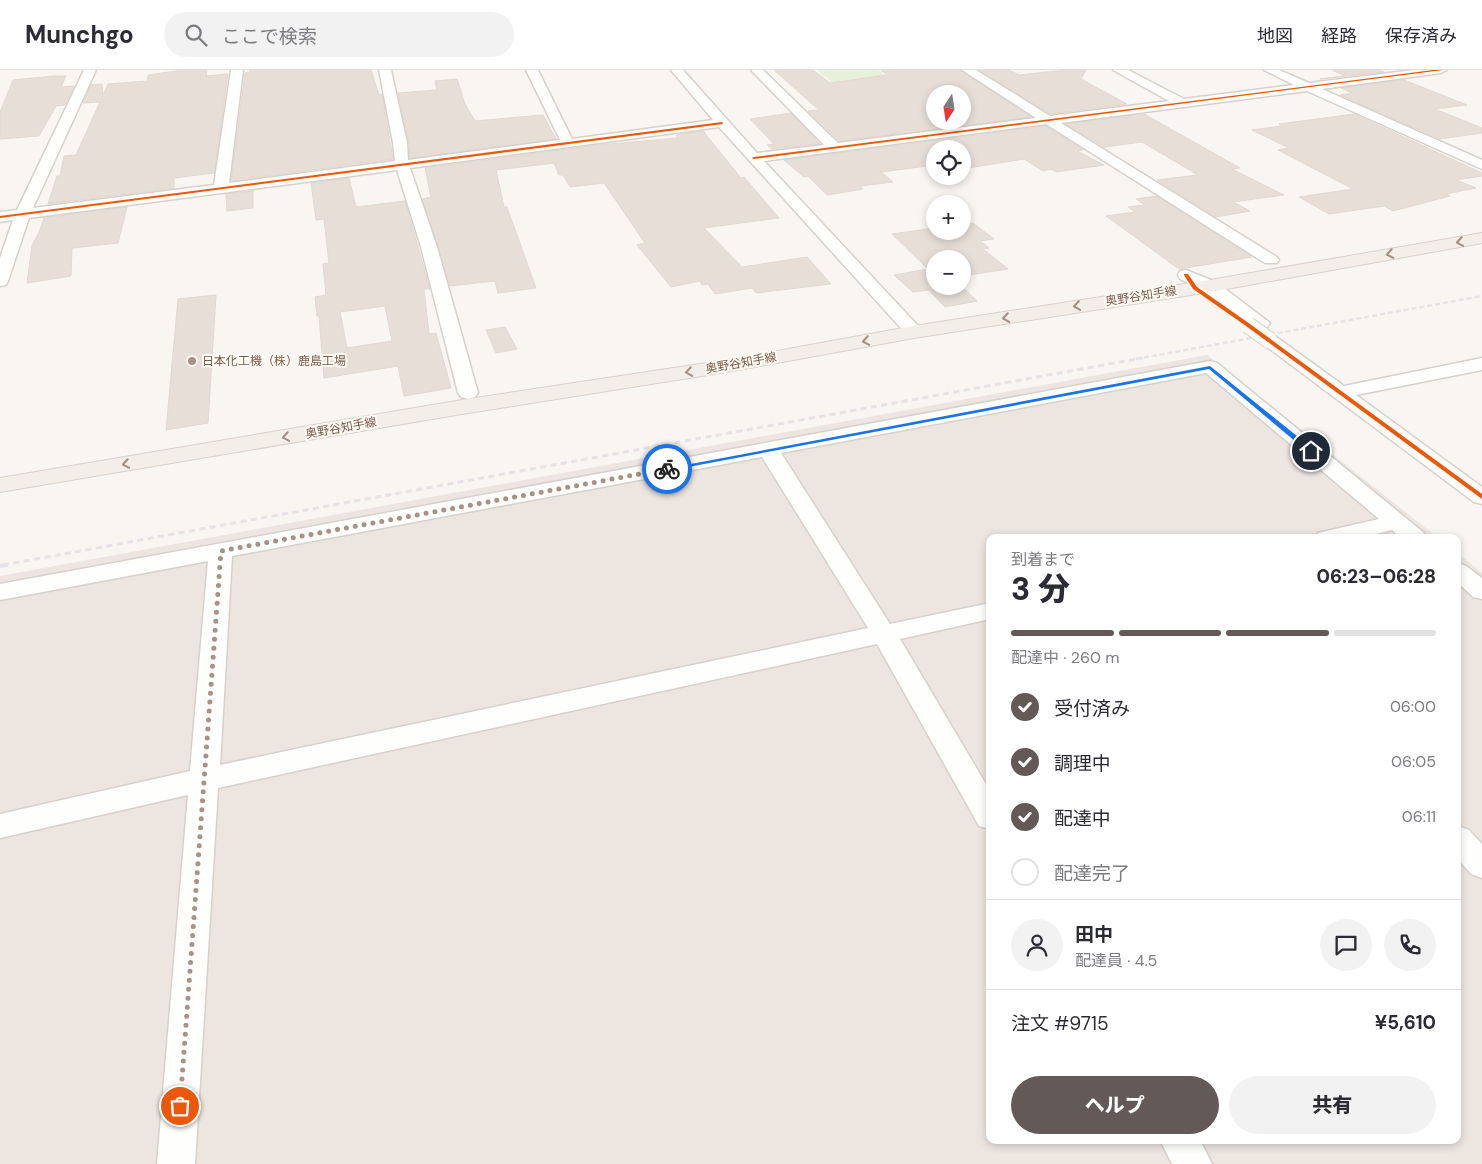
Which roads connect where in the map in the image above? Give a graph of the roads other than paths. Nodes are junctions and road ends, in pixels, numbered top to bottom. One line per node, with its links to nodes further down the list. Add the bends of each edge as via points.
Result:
1 (90, 70): 21 (street)
2 (236, 70): 20 (street)
3 (384, 70): 18 (street)
4 (532, 70): 15 (street)
5 (677, 70): 14 (street)
6 (757, 70): 16 (street)
7 (968, 70): 13 (street)
8 (1119, 70): 12 (street)
9 (1270, 70): 11 (street)
10 (1441, 70): 11 (street)
11 (1308, 87): 12 (street); 19 (street)
12 (1182, 103): 13 (street)
13 (1047, 120): 16 (street); 25 (street)
14 (722, 123): 15 (street); 17 (street)
15 (568, 144): 18 (street)
16 (834, 147): 17 (street)
17 (754, 158): 28 (street)
18 (402, 165): 20 (street); 32 (street, via 429,247)
19 (1482, 165)
20 (221, 189): 21 (street)
21 (23, 214): 22 (street); 26 (street)
22 (0, 217)
23 (1482, 225): 25 (main road, 奥野谷知手線)
24 (1482, 238): 27 (main road, 奥野谷知手線, one-way to 27)
25 (1271, 260): 27 (main road, 奥野谷知手線)
26 (0, 281)
27 (1197, 283): 28 (main road, 奥野谷知手線); 29 (street)
28 (908, 326): 32 (main road, 奥野谷知手線); 35 (main road, 奥野谷知手線, one-way to 35, via 733,365)
29 (1265, 332): 31 (street); 37 (street)
30 (1482, 364): 31 (street)
31 (1350, 390): 36 (street)
32 (468, 393): 34 (main road, 奥野谷知手線)
33 (768, 450): 38 (street, via 1210,367); 41 (street); 46 (street)
34 (0, 468)
35 (0, 485)
36 (1482, 486)
37 (1482, 497)
38 (1397, 522): 39 (street); 40 (street)
39 (1344, 534)
40 (1411, 534)
41 (221, 551): 44 (street); 47 (street)
42 (1461, 574): 43 (street)
43 (1482, 591)
44 (0, 592)
45 (986, 612): 46 (street)
46 (884, 634): 47 (street); 48 (street)
47 (204, 780): 49 (street); 53 (street)
48 (986, 810)
49 (0, 826)
50 (1461, 842): 51 (street)
51 (1482, 865)
52 (1181, 1144): 54 (street)
53 (176, 1164)
54 (1193, 1164)

